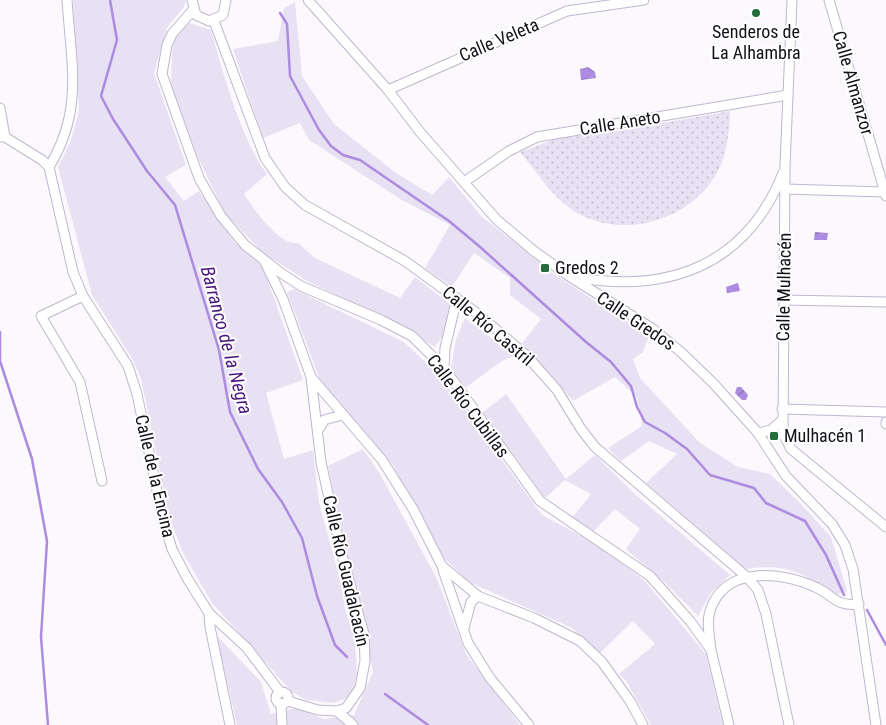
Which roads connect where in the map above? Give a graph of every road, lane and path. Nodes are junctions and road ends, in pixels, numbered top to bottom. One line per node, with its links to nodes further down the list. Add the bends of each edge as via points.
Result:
1 (67, 0): 18 (street, via 74,99 69,125)
2 (192, 0): 9 (street)
3 (226, 0): 11 (street, via 223,15)
4 (302, 0): 5 (street)
5 (308, 0): 13 (street, Calle Gredos)
6 (644, 0): 13 (street, Calle Veleta, via 567,11)
7 (792, 0): 14 (street, Calle Mulhacén)
8 (829, 0): 10 (street, Calle Almanzor)
9 (193, 10): 11 (street, via 204,21); 22 (street, Calle Río Cubillas, via 172,34 162,74 199,178 221,216 245,245)
10 (832, 11): 12 (street); 21 (street, Calle Almanzor)
11 (214, 21): 25 (street, Calle Río Castril, via 265,158 285,187 305,205 405,261)
12 (844, 23)
13 (388, 90): 19 (street, Calle Gredos)
14 (788, 95): 17 (street, Calle Mulhacén); 19 (street, Calle Aneto, via 537,137 509,151)
15 (0, 108): 16 (street)
16 (3, 137): 18 (street, via 42,160)
17 (785, 166): 20 (street, Calle Mulhacén); 23 (street, via 774,195 760,215 731,247 706,265 648,282 597,281)
18 (49, 168): 24 (street, Calle de la Encina, via 69,257)
19 (464, 182): 23 (street, Calle Gredos, via 497,220)
20 (785, 189): 21 (street); 26 (street, Calle Mulhacén)
21 (885, 194)
22 (264, 259): 31 (street, Calle Río Cubillas, via 302,286 412,336); 33 (street, Calle Río Guadalcacín, via 283,299)
23 (569, 276): 39 (street, Calle Gredos, via 653,329 675,347)
24 (83, 296): 40 (street, via 42,316 80,382); 46 (street, Calle de la Encina, via 128,366 170,542)
25 (457, 298): 28 (street, Calle Río Castril); 29 (street)
26 (784, 300): 27 (street); 34 (street, Calle Mulhacén)
27 (886, 302)
28 (472, 310): 29 (street, via 461,314); 43 (street, Calle Río Castril, via 526,355 557,390 595,447)
29 (452, 323): 30 (street)
30 (445, 348): 31 (street, via 438,353); 32 (street)
31 (429, 353): 32 (street, Calle Río Cubillas)
32 (444, 368): 48 (street, Calle Río Cubillas, via 540,501 650,576)
33 (311, 377): 36 (street); 38 (street, Calle Río Guadalcacín)
34 (782, 409): 35 (street); 37 (street, Calle Mulhacén)
35 (886, 412)
36 (342, 415): 38 (street, via 324,420); 42 (street, via 387,468 413,508)
37 (782, 420): 39 (street, via 770,430); 41 (street, Calle Mulhacén, via 783,434 791,449)
38 (319, 429): 52 (street, Calle Río Guadalcacín, via 321,462 364,634 365,661 360,688)
39 (758, 433): 45 (street, Calle Gredos, via 786,476 832,524 845,545)
40 (102, 480)
41 (886, 527)
42 (442, 566): 44 (street); 49 (street)
43 (747, 577): 45 (street, via 771,574 794,579 817,587 846,606); 47 (street, via 730,584 715,597); 60 (street, Calle Río Castril, via 758,590 766,614)
44 (478, 596): 49 (street, via 471,602); 58 (street, via 580,640 602,662)
45 (859, 604): 61 (street, Calle Gredos)
46 (209, 613): 51 (street, Calle de la Encina, via 247,648 280,692 276,699); 55 (street)
47 (708, 618): 48 (street, via 702,623); 50 (street)
48 (690, 622): 50 (street, Calle Río Cubillas)
49 (464, 628): 57 (street, via 476,656)
50 (711, 650): 59 (street, Calle Río Cubillas)
51 (284, 702): 53 (street); 56 (street)
52 (346, 708): 53 (street); 54 (street)
53 (337, 711): 54 (street)
54 (352, 724)
55 (230, 725)
56 (282, 725)
57 (529, 725)
58 (643, 725)
59 (729, 725)
60 (789, 725)
61 (876, 725)

